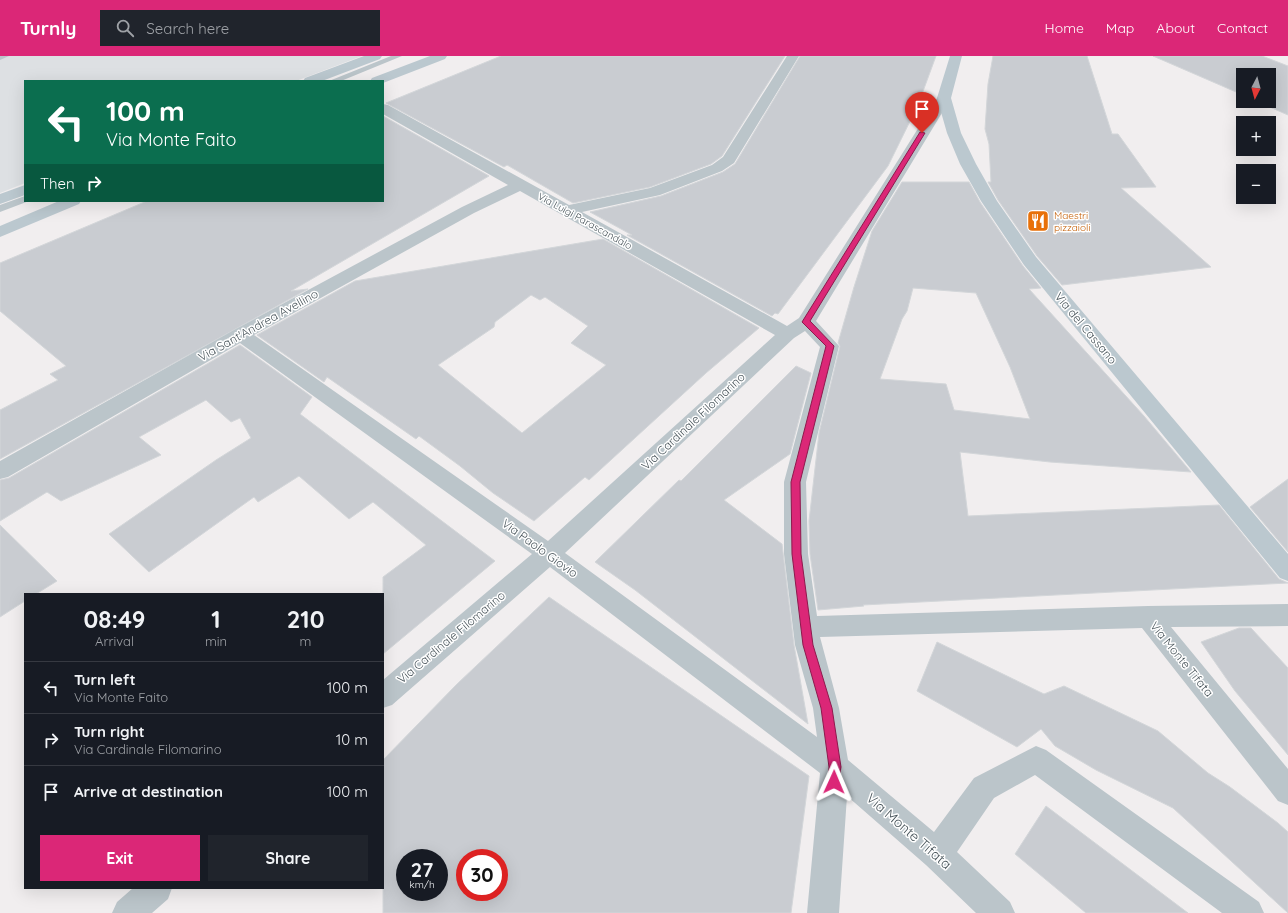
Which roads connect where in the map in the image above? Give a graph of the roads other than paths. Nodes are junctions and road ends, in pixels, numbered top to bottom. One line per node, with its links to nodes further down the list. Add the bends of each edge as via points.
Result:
1 (5, 56): 7 (lane)
2 (376, 56): 8 (main road)
3 (398, 56): 9 (lane)
4 (441, 56): 10 (main road)
5 (793, 56): 19 (street, via 729,160 717,168 654,192)
6 (956, 56): 11 (main road)
7 (0, 58)
8 (313, 80)
9 (336, 80)
10 (380, 80)
11 (944, 98): 21 (street, Via Cardinale Filomarino); 26 (main road, Via del Cassano, via 954,133 968,164 989,201 1030,261)
12 (384, 109): 13 (street, Via Luigi Parascandalo)
13 (520, 185): 19 (street, Via Luigi Parascandalo); 22 (street, Via Sant'Andrea Avellino, via 468,210)
14 (24, 190): 15 (main road)
15 (0, 199)
16 (24, 200): 18 (lane)
17 (71, 202): 20 (main road)
18 (0, 209)
19 (566, 211): 23 (street, Via Luigi Parascandalo)
20 (0, 232)
21 (806, 322): 23 (street, Via Cardinale Filomarino); 29 (street, via 830,346 795,482 796,554)
22 (241, 334): 24 (street, Via Sant'Andrea Avellino); 25 (street, Via Paolo Giovio)
23 (787, 334): 25 (street, Via Cardinale Filomarino)
24 (0, 471)
25 (549, 554): 30 (street, Via Cardinale Filomarino); 31 (street, Via Paolo Giovio)
26 (1288, 571)
27 (1288, 615): 28 (street, Via Monte Tifata)
28 (1148, 617): 29 (street); 32 (street, Via Monte Tifata)
29 (806, 627): 31 (street, via 808,645 826,708)
30 (384, 695)
31 (835, 767): 33 (street, Via Monte Tifata); 36 (street)
32 (1288, 791)
33 (937, 854): 37 (street, Via Monte Tifata); 38 (street, via 984,788 1036,759)
34 (156, 889): 35 (street)
35 (128, 913)
36 (823, 913)
37 (999, 913)
38 (1248, 913)

